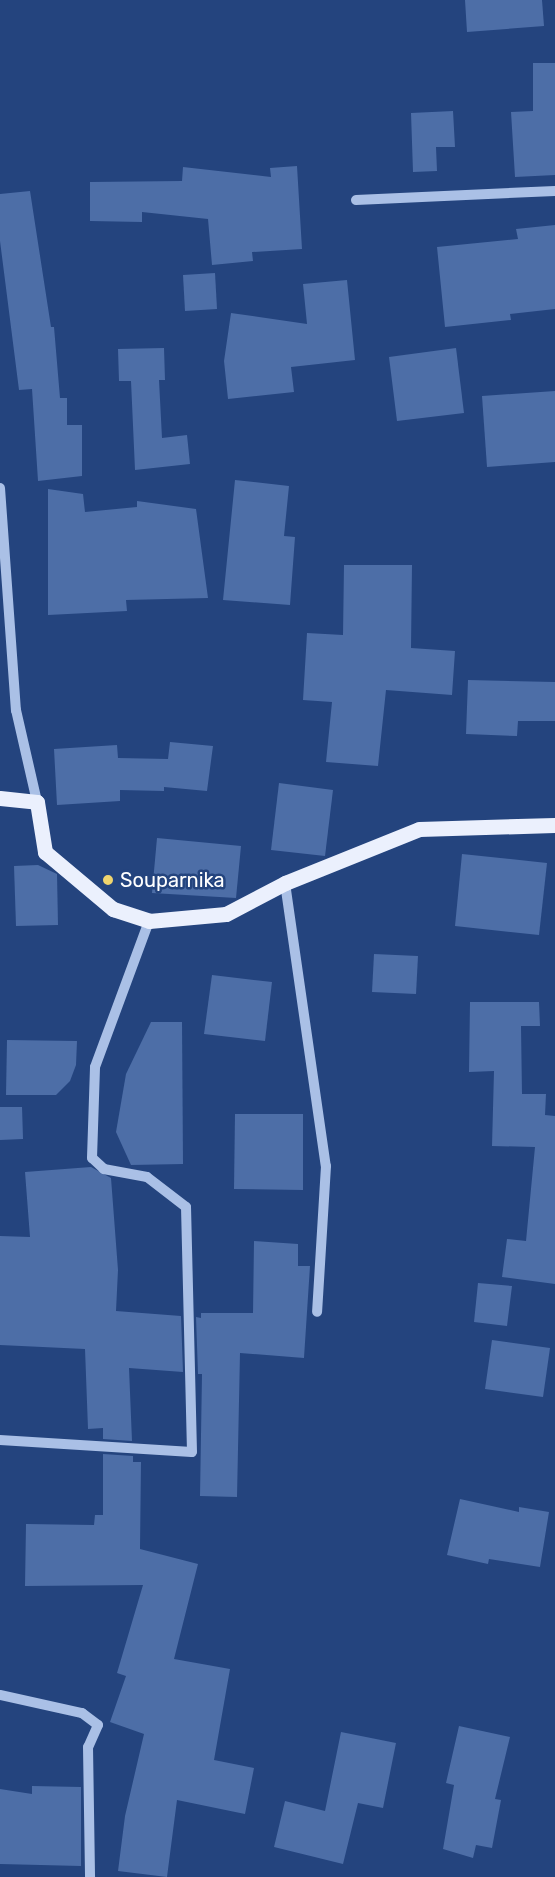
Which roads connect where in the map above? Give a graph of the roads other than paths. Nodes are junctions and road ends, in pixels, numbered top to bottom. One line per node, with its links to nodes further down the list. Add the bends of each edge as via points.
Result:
1 (555, 191): 2 (street)
2 (356, 200)
3 (0, 489): 5 (street, via 16,710)
4 (0, 798): 5 (main road)
5 (37, 802): 8 (main road, via 45,852 113,909)
6 (555, 825): 7 (main road, via 419,829)
7 (285, 884): 8 (main road, via 226,914); 9 (street, via 327,1166)
8 (150, 921): 10 (street, via 95,1067 92,1158 104,1169 147,1177 186,1208 192,1452)
9 (317, 1312)
10 (0, 1440)
11 (0, 1695): 12 (street, via 82,1713 98,1725 88,1747)
12 (90, 1877)

